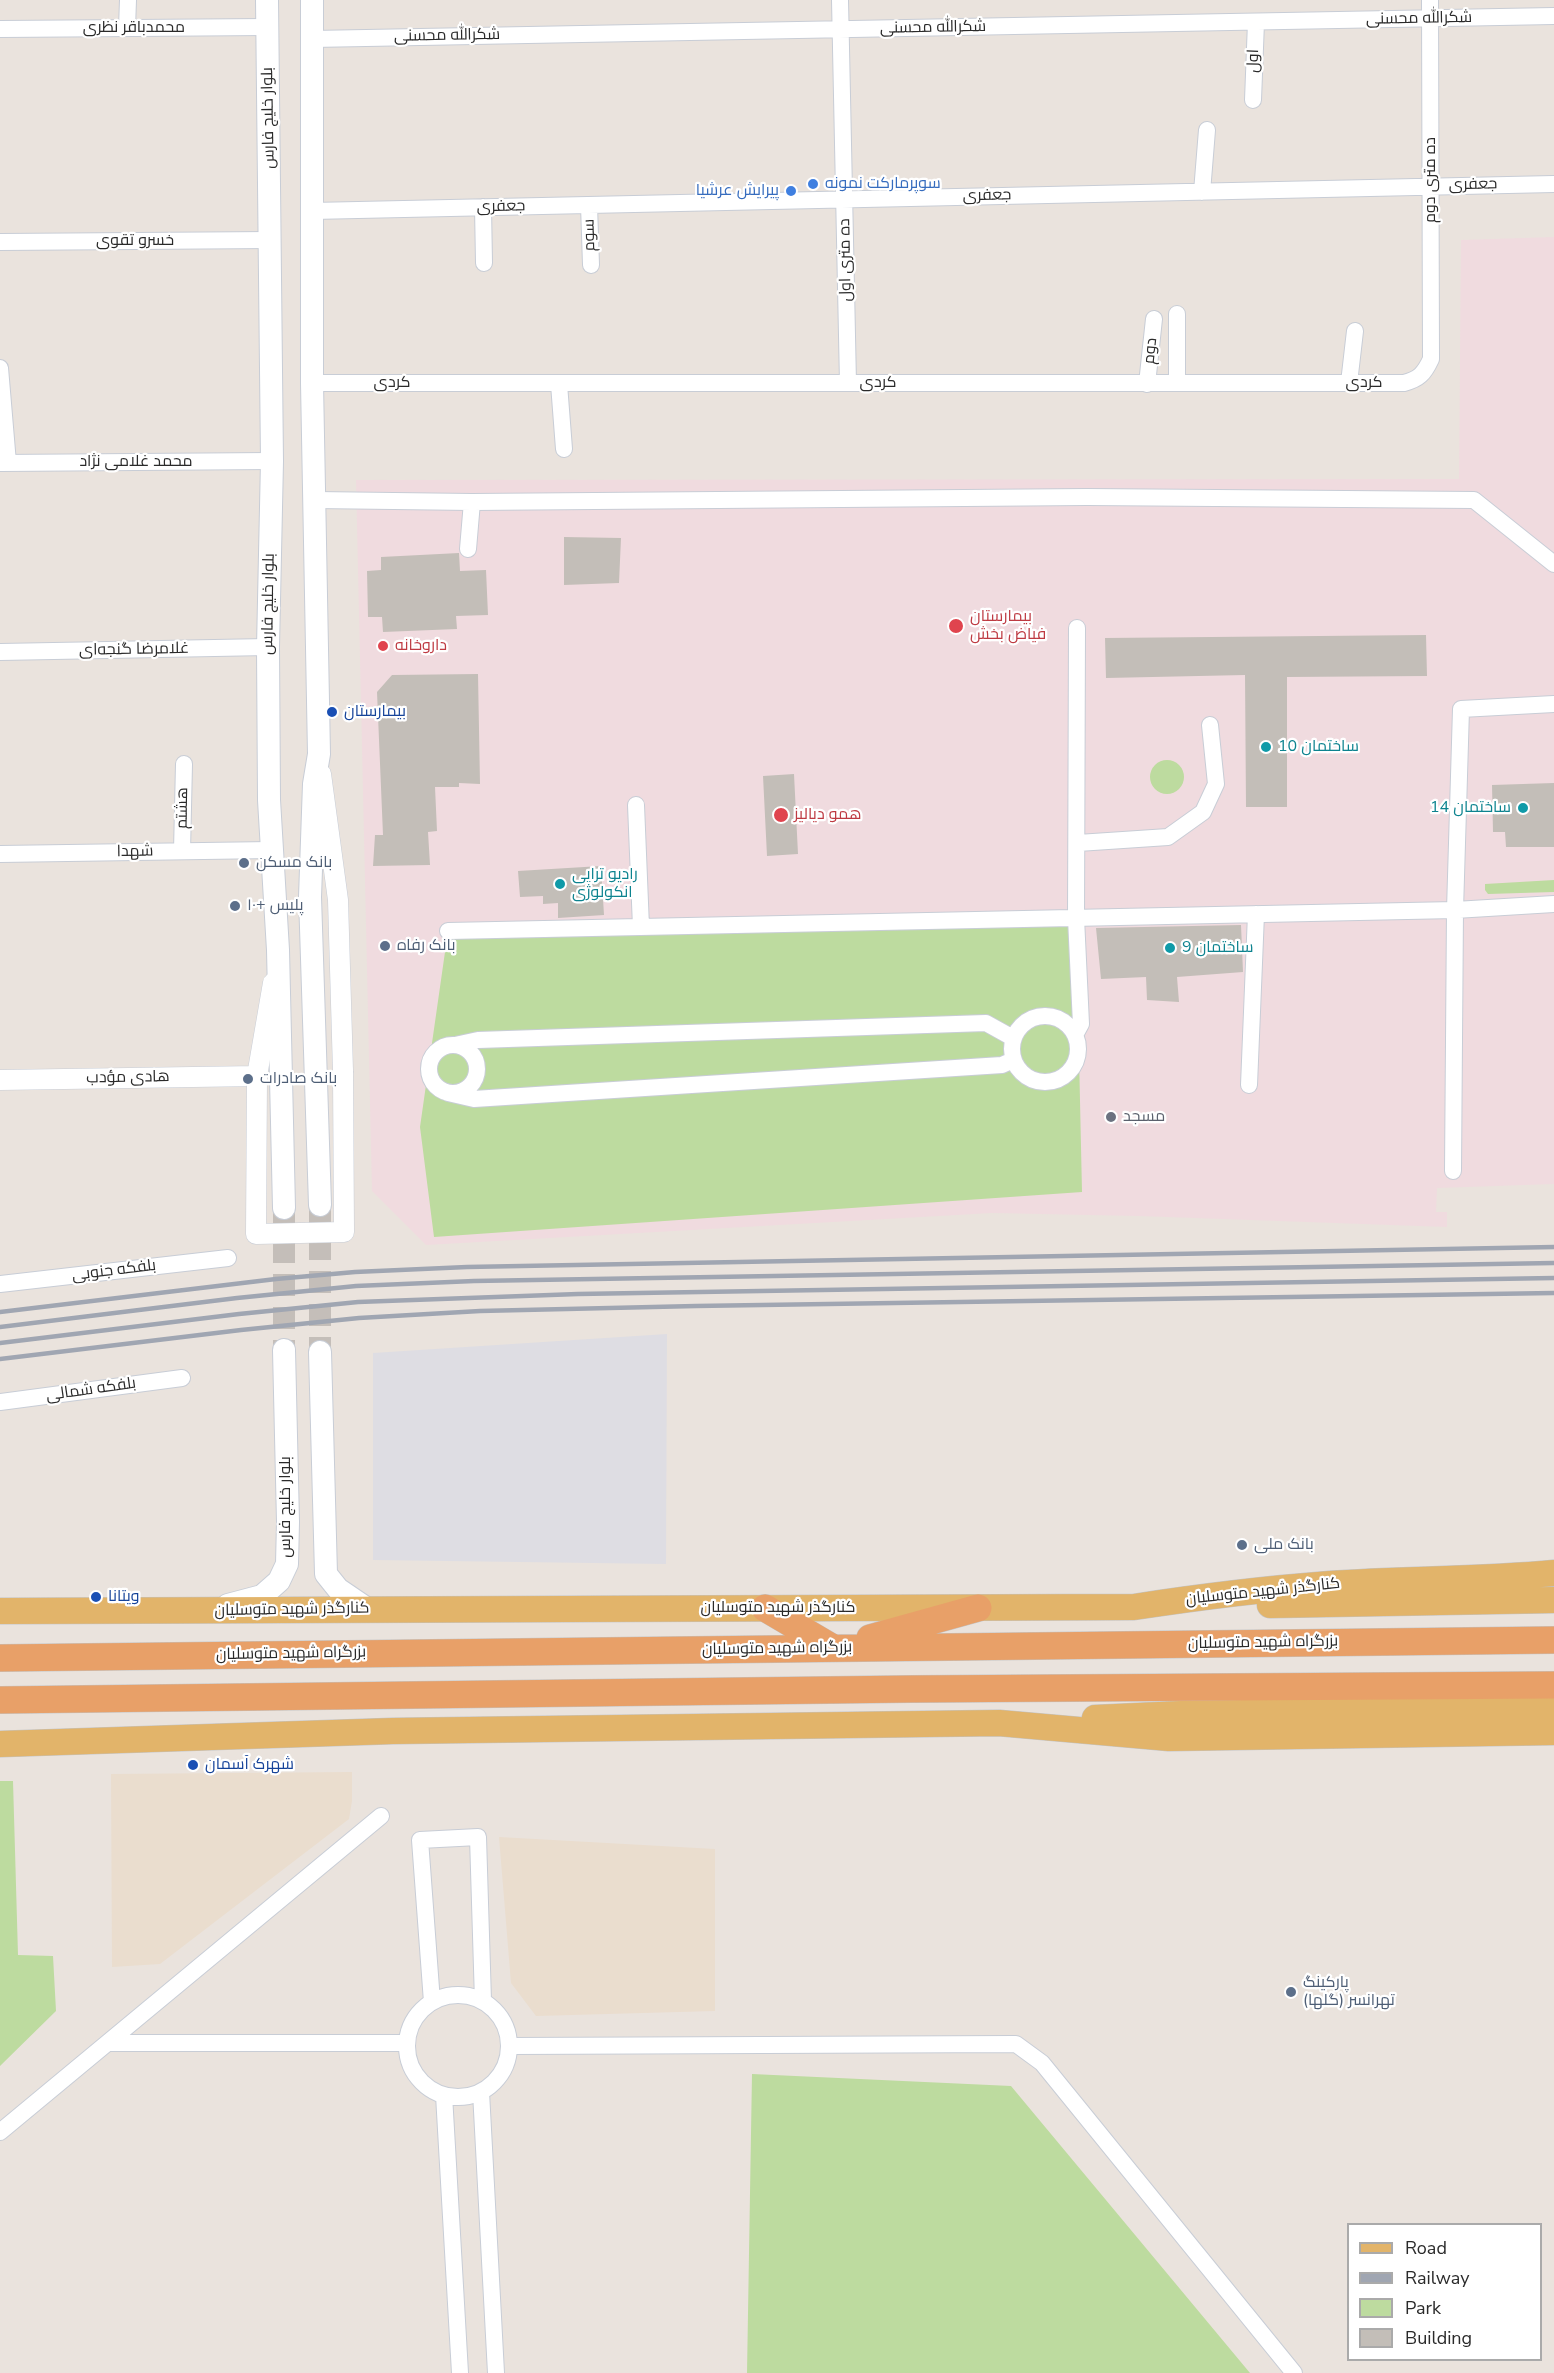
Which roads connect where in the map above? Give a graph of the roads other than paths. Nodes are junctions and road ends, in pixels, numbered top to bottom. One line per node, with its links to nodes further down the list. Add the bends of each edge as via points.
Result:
1 (128, 0): 10 (street)
2 (267, 0): 9 (main road, بلوار خلیج فارس)
3 (312, 0): 13 (main road)
4 (840, 0): 12 (street, ده متری اول)
5 (1430, 0): 7 (street, ده متری دوم)
6 (1554, 16): 7 (street, شکرالله محسنی)
7 (1430, 18): 8 (street, شکرالله محسنی); 17 (street, ده متری دوم)
8 (1256, 22): 12 (street, شکرالله محسنی); 14 (street, اول)
9 (267, 27): 10 (street, محمدباقر نظری); 23 (main road, بلوار خلیج فارس)
10 (127, 28): 11 (street, محمدباقر نظری)
11 (0, 29)
12 (841, 29): 13 (street, شکرالله محسنی); 19 (street, ده متری اول)
13 (312, 39): 22 (main road)
14 (1253, 100)
15 (1207, 130): 18 (street)
16 (1554, 184): 17 (street, جعفری)
17 (1431, 186): 18 (street, جعفری); 30 (street, ده متری دوم)
18 (1202, 192): 19 (street, جعفری)
19 (844, 200): 20 (street, جعفری); 32 (street, ده متری اول)
20 (590, 205): 21 (street, جعفری); 26 (street, سوم)
21 (483, 207): 22 (street, جعفری); 25 (street)
22 (312, 211): 35 (main road)
23 (271, 240): 24 (street, خسرو تقوی); 39 (main road, بلوار خلیج فارس)
24 (0, 242)
25 (484, 263)
26 (591, 265)
27 (1177, 314): 33 (street)
28 (1154, 319): 37 (street, دوم)
29 (1355, 331): 34 (street)
30 (1431, 359): 34 (street, کردی, via 1425,373 1416,380)
31 (0, 368): 40 (street)
32 (848, 383): 36 (street, کردی); 37 (street, کردی)
33 (1177, 383): 34 (street, کردی); 37 (street, کردی)
34 (1349, 383)
35 (312, 384): 36 (street, کردی); 41 (main road)
36 (559, 384): 38 (street)
37 (1147, 384)
38 (564, 449)
39 (272, 461): 40 (street, محمد غلامی نژاد); 46 (main road, بلوار خلیج فارس)
40 (4, 463)
41 (315, 500): 42 (street); 50 (main road)
42 (472, 502): 43 (street); 44 (street, via 1075,497 1474,500)
43 (468, 549)
44 (1554, 564)
45 (1077, 628): 53 (street)
46 (268, 647): 47 (street, غلامرضا گنجه‌ای); 54 (main road, بلوار خلیج فارس)
47 (0, 652)
48 (1554, 704): 58 (street, via 1461,709)
49 (1210, 725): 53 (street, via 1216,784 1203,812 1168,837)
50 (319, 754): 68 (street, bridge, via 338,900 344,1232 256,1234); 73 (main road, via 314,784 310,897)
51 (184, 764): 55 (street, هشتم)
52 (636, 805): 61 (street)
53 (1077, 843): 60 (street)
54 (271, 850): 55 (street, شهدا); 63 (main road, بلوار خلیج فارس)
55 (182, 851): 56 (street, شهدا)
56 (0, 854)
57 (1554, 904): 58 (street)
58 (1455, 909): 59 (street); 72 (street)
59 (1257, 914): 60 (street); 70 (street)
60 (1076, 918): 61 (street); 64 (street, via 1081,1024)
61 (641, 927): 62 (street)
62 (448, 931)
63 (278, 950): 68 (street); 74 (main road, بلوار خلیج فارس)
64 (1076, 1035): 65 (street, via 1068,1024 1048,1015 1026,1020); 67 (street, via 1075,1065 1059,1079 1037,1082 1019,1070)
65 (1013, 1038): 66 (street, via 987,1023 478,1040); 67 (street)
66 (455, 1045): 71 (street, via 434,1053 428,1069 434,1085); 71 (street, via 470,1052 477,1074 470,1087)
67 (1013, 1060): 71 (street, via 1002,1065 474,1099)
68 (257, 1077): 69 (street, هادی مؤدب)
69 (0, 1080)
70 (1249, 1085)
71 (448, 1094)
72 (1453, 1171)
73 (320, 1205)
74 (284, 1208)
75 (228, 1258): 76 (street, بلفکه جنوبی)
76 (0, 1284)
77 (284, 1350): 88 (main road, بلوار خلیج فارس, via 287,1564 279,1581 262,1596)
78 (320, 1352): 84 (main road, via 326,1574 338,1589)
79 (182, 1378): 80 (street, بلفکه شمالی)
80 (0, 1402)
81 (1554, 1573): 83 (main road, کنارگذر شهید متوسلیان, via 1332,1584 1207,1595)
82 (1554, 1600): 83 (main road)
83 (1134, 1607): 86 (main road, کنارگذر شهید متوسلیان)
84 (366, 1608): 85 (main road, کنارگذر شهید متوسلیان); 88 (main road, کنارگذر شهید متوسلیان)
85 (765, 1608): 86 (main road, کنارگذر شهید متوسلیان); 90 (highway)
86 (978, 1608): 90 (highway)
87 (0, 1611): 88 (main road, کنارگذر شهید متوسلیان)
88 (206, 1611)
89 (1554, 1640): 90 (highway, بزرگراه شهید متوسلیان)
90 (834, 1648): 91 (highway, بزرگراه شهید متوسلیان)
91 (0, 1658)
92 (1554, 1685): 93 (highway)
93 (0, 1700)
94 (1554, 1708): 95 (main road, via 1181,1714)
95 (999, 1723): 96 (main road, via 1169,1738); 97 (main road, via 382,1732)
96 (1554, 1732)
97 (0, 1744)
98 (381, 1815): 101 (street)
99 (483, 2001): 100 (street, via 458,1995); 100 (street, via 478,1838 420,1840); 103 (street, via 502,2020)
100 (432, 2002): 102 (street, via 419,2013)
101 (109, 2043): 102 (street); 106 (street)
102 (407, 2043): 105 (street, via 408,2060 416,2076)
103 (510, 2046): 104 (street, via 502,2073); 109 (street, via 1016,2044 1042,2063)
104 (481, 2092): 105 (street, via 463,2097); 108 (street)
105 (444, 2096): 107 (street)
106 (0, 2132)
107 (460, 2373)
108 (496, 2373)
109 (1294, 2373)

